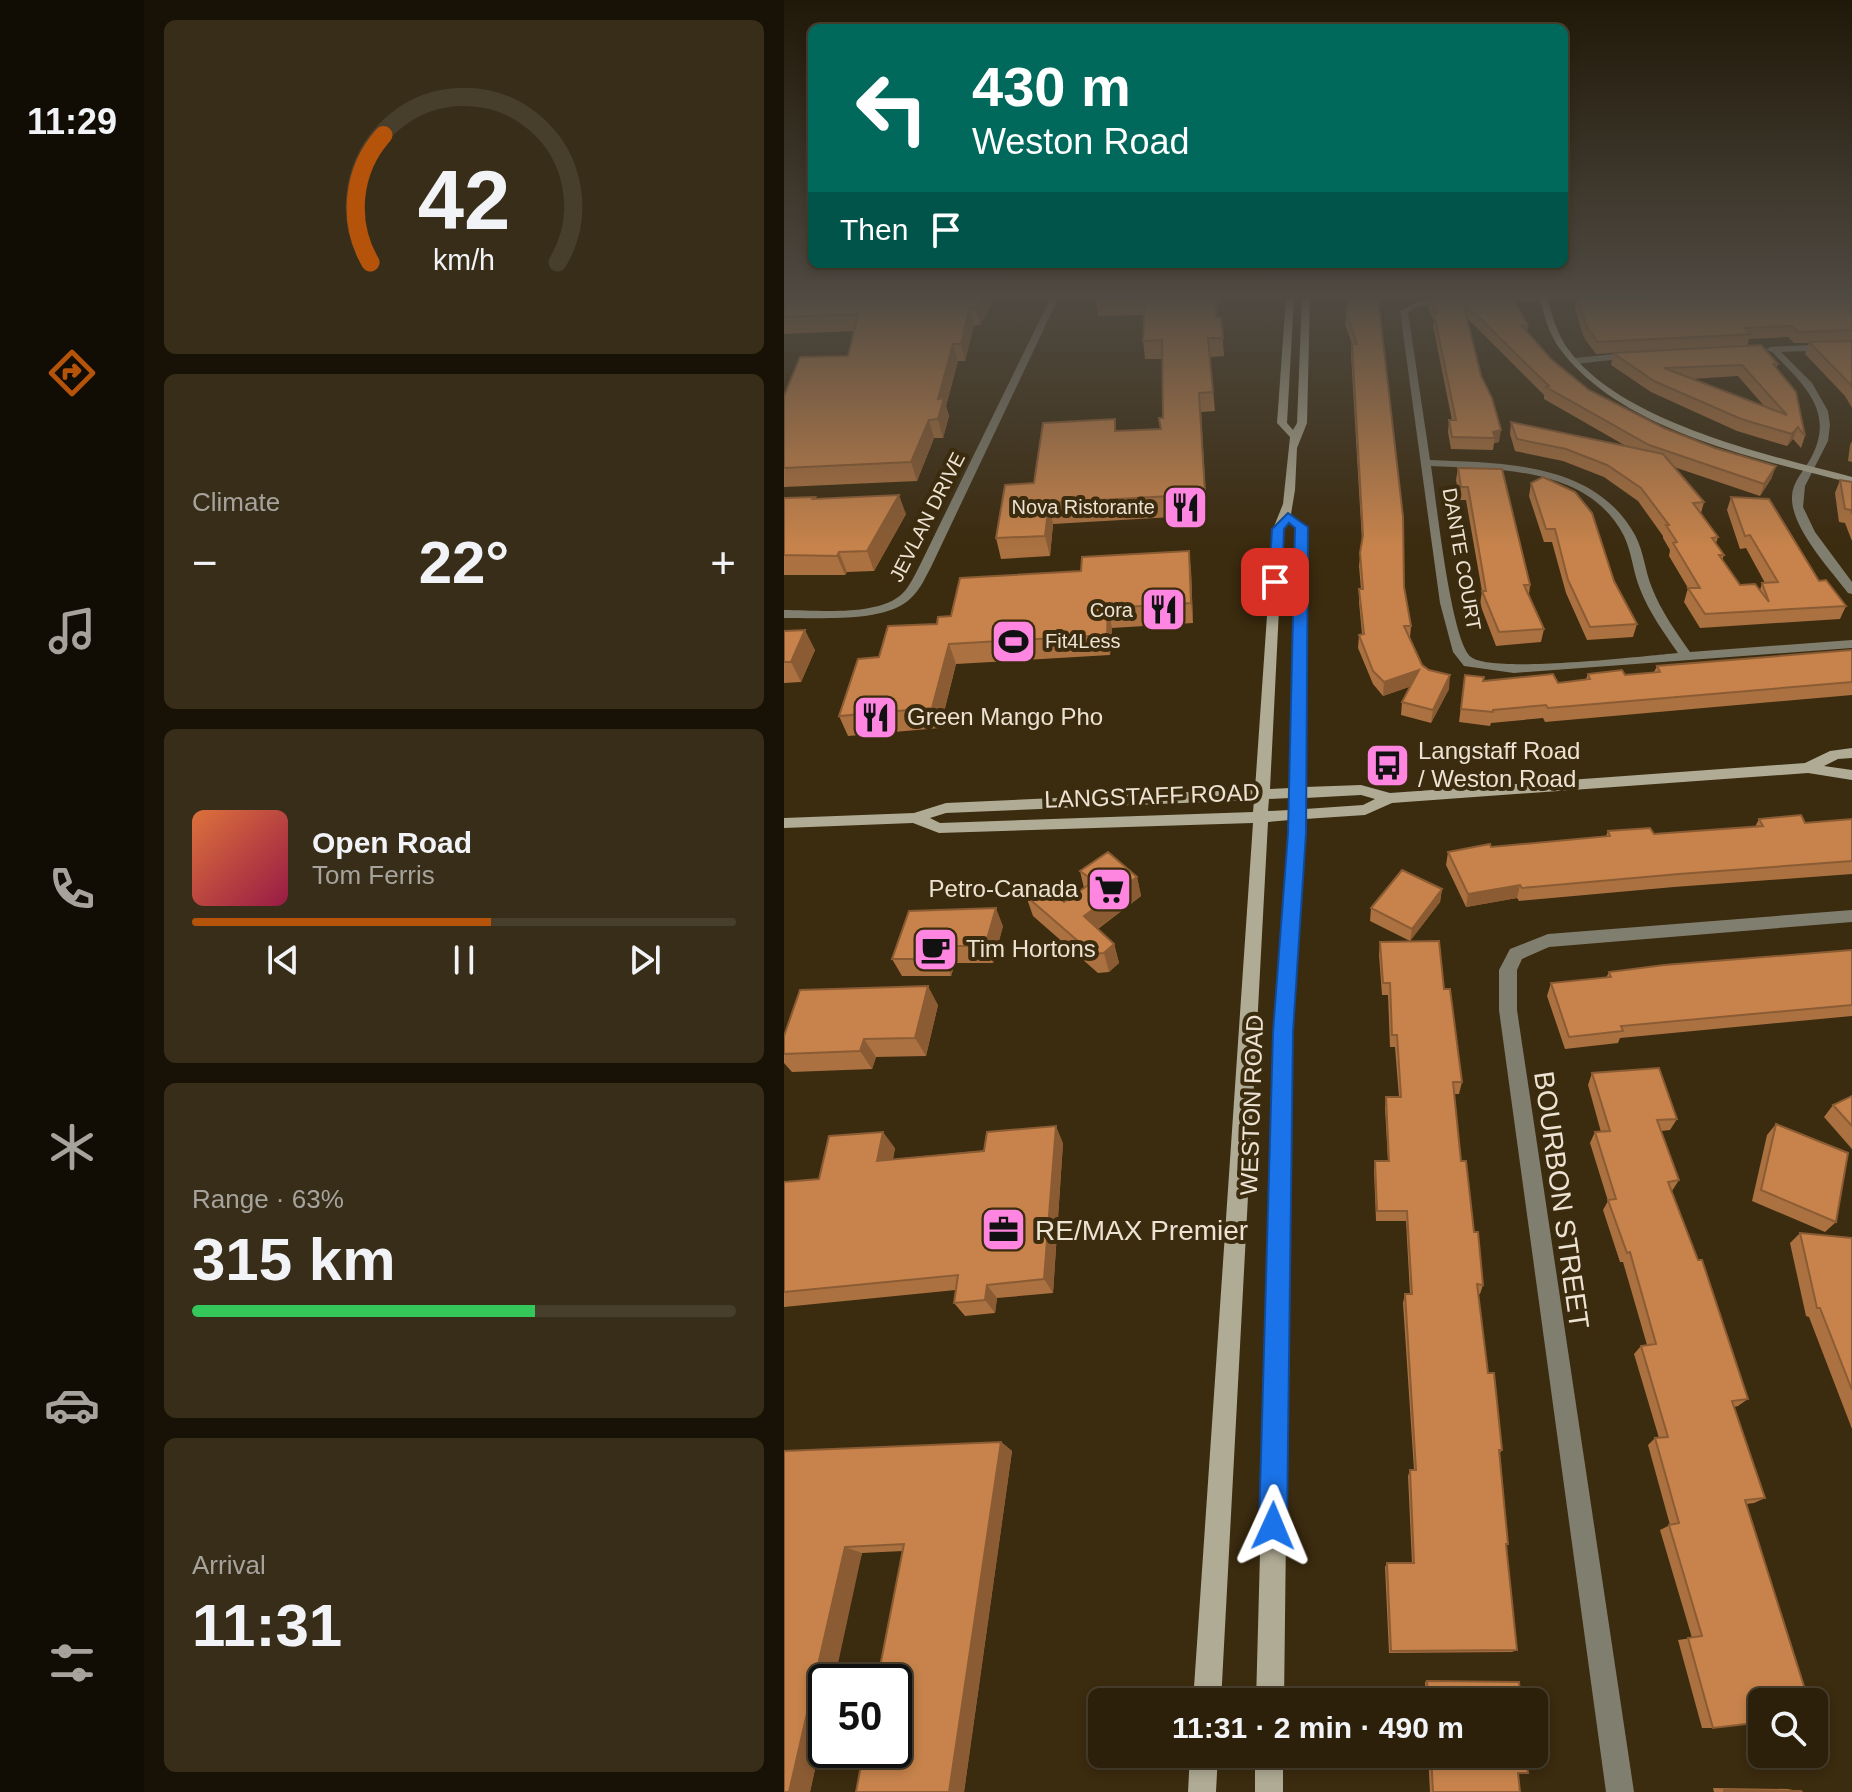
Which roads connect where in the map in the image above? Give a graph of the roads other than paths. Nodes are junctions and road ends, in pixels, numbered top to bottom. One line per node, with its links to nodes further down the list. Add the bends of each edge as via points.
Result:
1 (1015, 381): 13 (street, JEVLAN DRIVE, via 925,567 903,600 871,610)
2 (1285, 381): 7 (main road, WESTON ROAD, via 1282,423)
3 (1302, 381): 7 (main road, WESTON ROAD, via 1302,423)
4 (1414, 381): 8 (street, DANTE COURT)
5 (1598, 381): 9 (main road, via 1655,416 1726,445)
6 (1803, 381): 9 (street, via 1817,396 1827,429)
7 (1293, 435): 11 (main road, WESTON ROAD)
8 (1426, 463): 15 (street, via 1539,473 1600,501 1629,536 1645,588); 15 (street, DANTE COURT, via 1446,603 1459,652 1469,663 1514,669)
9 (1810, 469): 10 (main road); 12 (street, via 1797,494 1799,509)
10 (1852, 480)
11 (1288, 516): 19 (main road, WESTON ROAD, via 1278,529); 20 (main road, WESTON ROAD, via 1301,527)
12 (1852, 590)
13 (784, 614)
14 (1852, 644): 15 (street, DANTE COURT)
15 (1686, 656)
16 (1852, 753): 17 (main road, LANGSTAFF ROAD, via 1835,754)
17 (1808, 768): 18 (main road, LANGSTAFF ROAD); 20 (main road, LANGSTAFF ROAD, via 1390,798 1365,810)
18 (1852, 775)
19 (1261, 795): 20 (main road, LANGSTAFF ROAD); 21 (main road, WESTON ROAD); 22 (main road, LANGSTAFF ROAD, via 946,808)
20 (1297, 804): 21 (main road, LANGSTAFF ROAD); 26 (main road, WESTON ROAD, via 1283,1032)
21 (1260, 817): 22 (main road, LANGSTAFF ROAD, via 939,828); 25 (main road, WESTON ROAD)
22 (914, 818): 23 (main road, LANGSTAFF ROAD)
23 (784, 823)
24 (1852, 916): 31 (street, BOURBON STREET, via 1548,941 1516,954 1508,970 1523,1131)
25 (1208, 1688)
26 (1270, 1688)
27 (1203, 1768): 29 (main road)
28 (1269, 1768): 30 (main road)
29 (1202, 1792)
30 (1269, 1792)
31 (1620, 1792)

